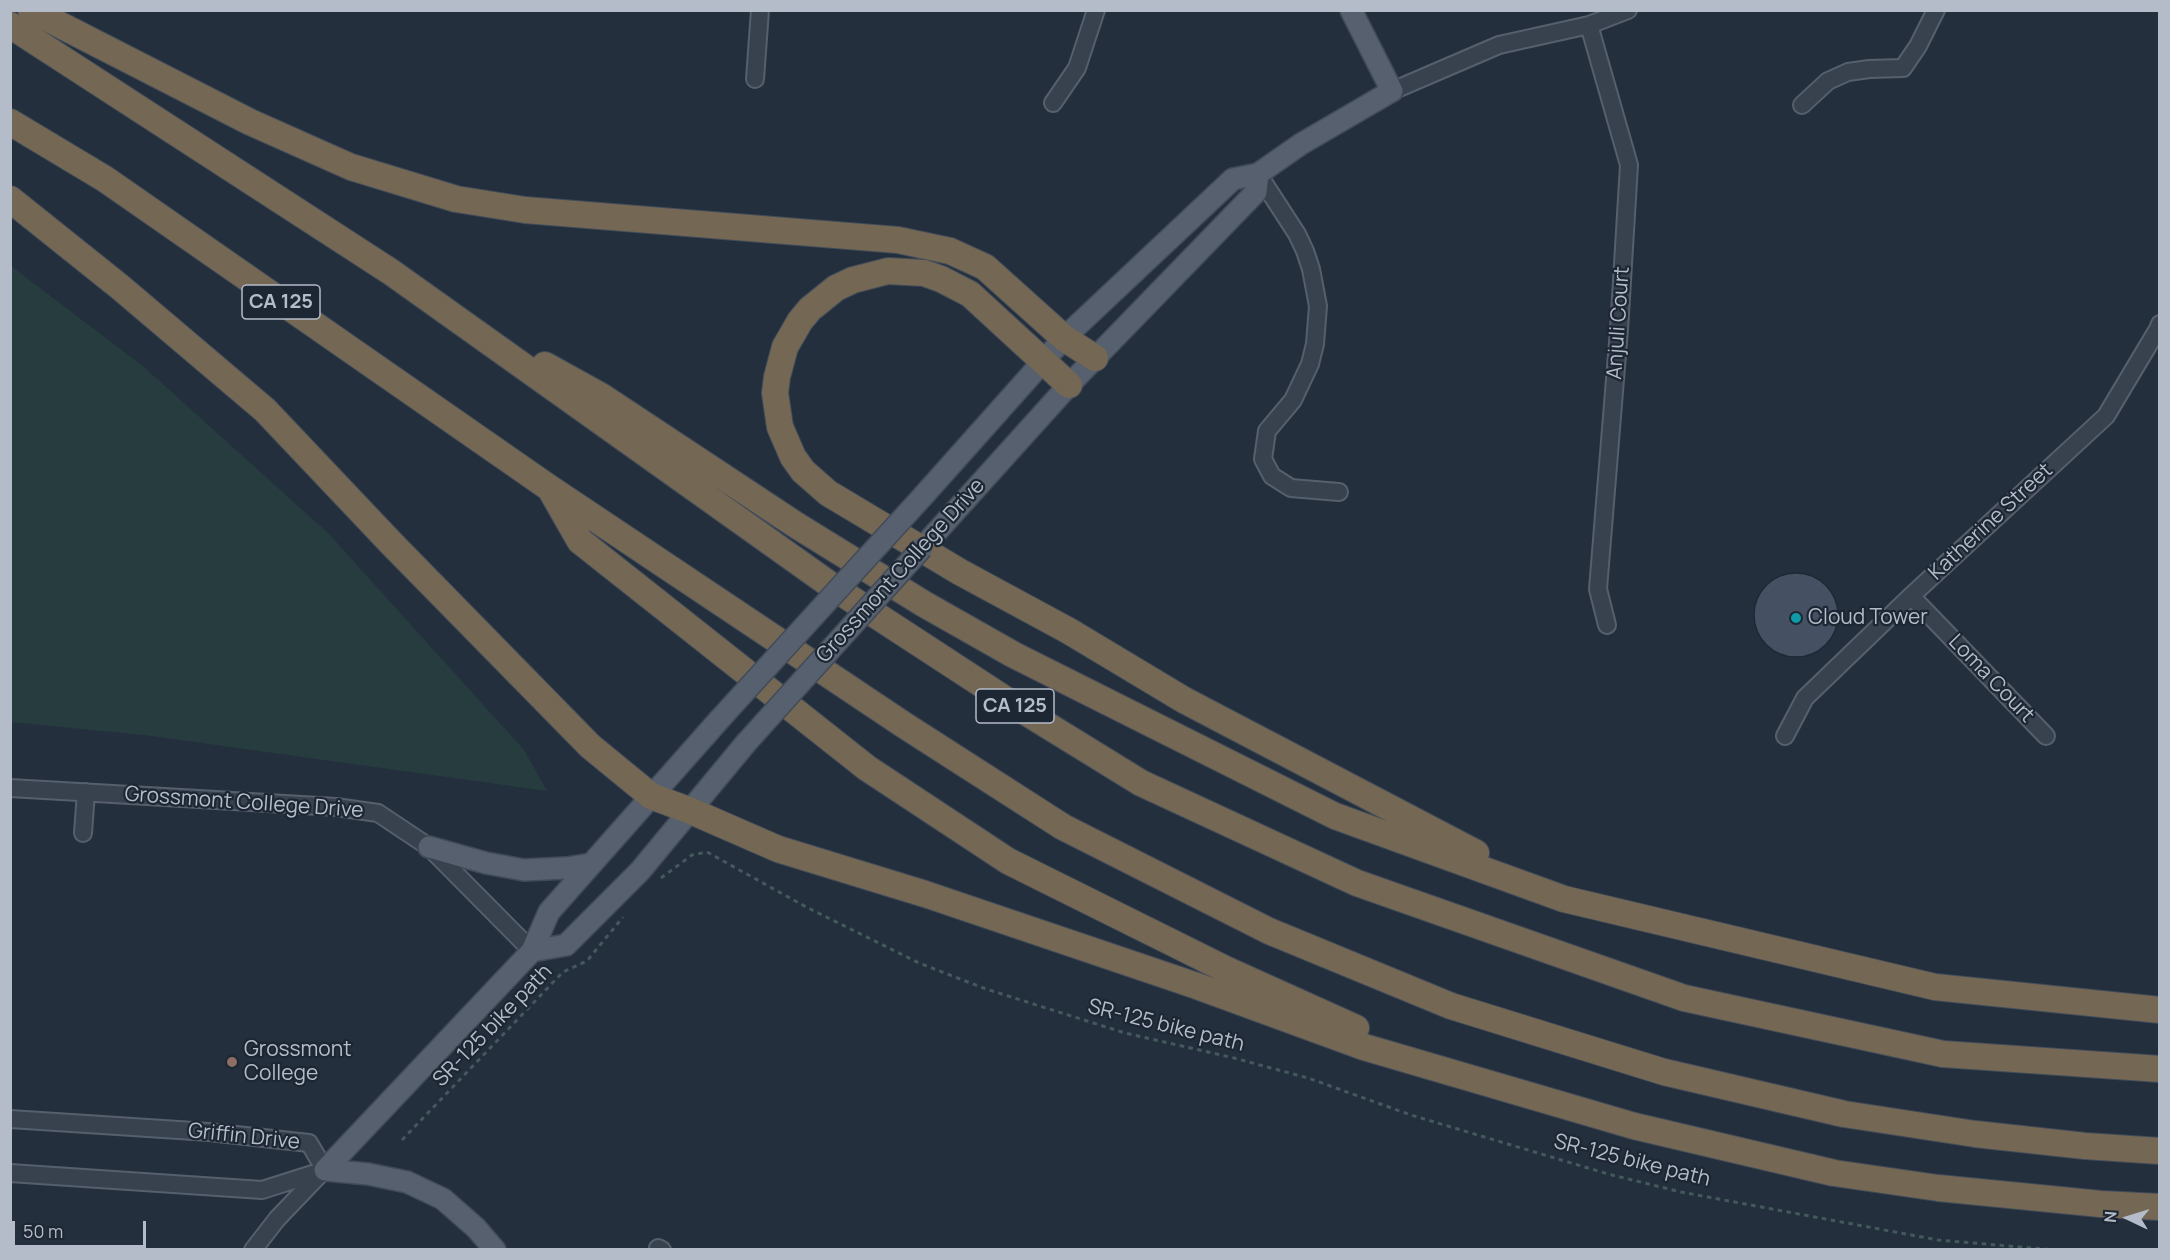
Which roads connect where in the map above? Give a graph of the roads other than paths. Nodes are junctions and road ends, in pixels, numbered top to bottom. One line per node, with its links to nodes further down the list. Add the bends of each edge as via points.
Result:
1 (31, 10): 18 (highway, via 250,122 351,167 456,199 525,210 932,245 985,267)
2 (760, 10): 9 (street)
3 (1096, 10): 11 (street, via 1077,68)
4 (1351, 10): 10 (main road)
5 (1628, 10): 8 (street, Grossmont College Drive)
6 (1936, 10): 12 (street, via 1903,68 1848,72 1828,81)
7 (10, 25): 16 (highway, CA 125)
8 (1589, 25): 10 (street, Grossmont College Drive, via 1499,45); 25 (street, Anjuli Court, via 1629,165 1598,589)
9 (755, 79)
10 (1392, 91): 14 (main road, Grossmont College Drive, via 1300,144)
11 (1053, 103)
12 (1802, 105)
13 (10, 122): 22 (highway, CA 125, via 105,179)
14 (1258, 174): 18 (main road, Grossmont College Drive, via 1233,179); 19 (main road, Grossmont College Drive, via 1256,192); 23 (street, via 1305,251 1318,306 1310,364 1293,400 1267,431 1263,459 1272,476 1291,488)
15 (10, 200): 30 (highway, via 265,410 590,746)
16 (435, 303): 35 (highway, via 601,396 796,525 1014,655 1335,816); 38 (highway, CA 125, via 836,589 1003,698 1141,783 1358,883 1684,999 1943,1054)
17 (2159, 327): 24 (street, Katherine Street, via 2106,416)
18 (1064, 339): 19 (highway); 20 (main road, Grossmont College Drive)
19 (1095, 358): 21 (main road, Grossmont College Drive)
20 (1044, 360): 21 (highway); 30 (main road, Grossmont College Drive, bridge); 35 (highway, via 956,285 924,273 870,274 822,299 800,321 785,347 777,377 776,410 793,457 828,493 1184,700)
21 (1069, 384): 31 (main road, Grossmont College Drive, bridge, via 746,743)
22 (548, 487): 39 (highway, via 580,541 867,768 1008,861 1223,968); 41 (highway, CA 125, via 1063,827 1280,935 1451,1006 1664,1072 1844,1114 1975,1134)
23 (1339, 492)
24 (1911, 596): 26 (street, Katherine Street, via 1805,698); 27 (street, Loma Court)
25 (1606, 625)
26 (1785, 736)
27 (2046, 736)
28 (10, 788): 29 (street, Grossmont College Drive)
29 (86, 792): 32 (street); 33 (street, Grossmont College Drive, via 378,813)
30 (651, 796): 31 (highway); 34 (main road, Grossmont College Drive)
31 (691, 811): 36 (main road, Grossmont College Drive, via 640,871 566,945); 39 (highway, via 778,849 925,894 1364,1047)
32 (83, 833)
33 (429, 847): 34 (main road, via 524,870); 36 (street, Grossmont College Drive)
34 (591, 864): 36 (main road, Grossmont College Drive, via 549,912)
35 (1564, 899): 37 (highway, via 1935,987)
36 (532, 951): 42 (main road, Grossmont College Drive)
37 (2160, 1010)
38 (2160, 1069)
39 (1465, 1077): 44 (highway, via 1634,1126 1834,1173 1938,1188)
40 (10, 1119): 42 (street, Griffin Drive, via 309,1143)
41 (2160, 1152)
42 (325, 1170): 43 (street, Griffin Drive, via 262,1190); 45 (street, Grossmont College Drive); 46 (main road, via 407,1182 443,1199)
43 (10, 1173)
44 (2160, 1207)
45 (253, 1250)
46 (495, 1250)

